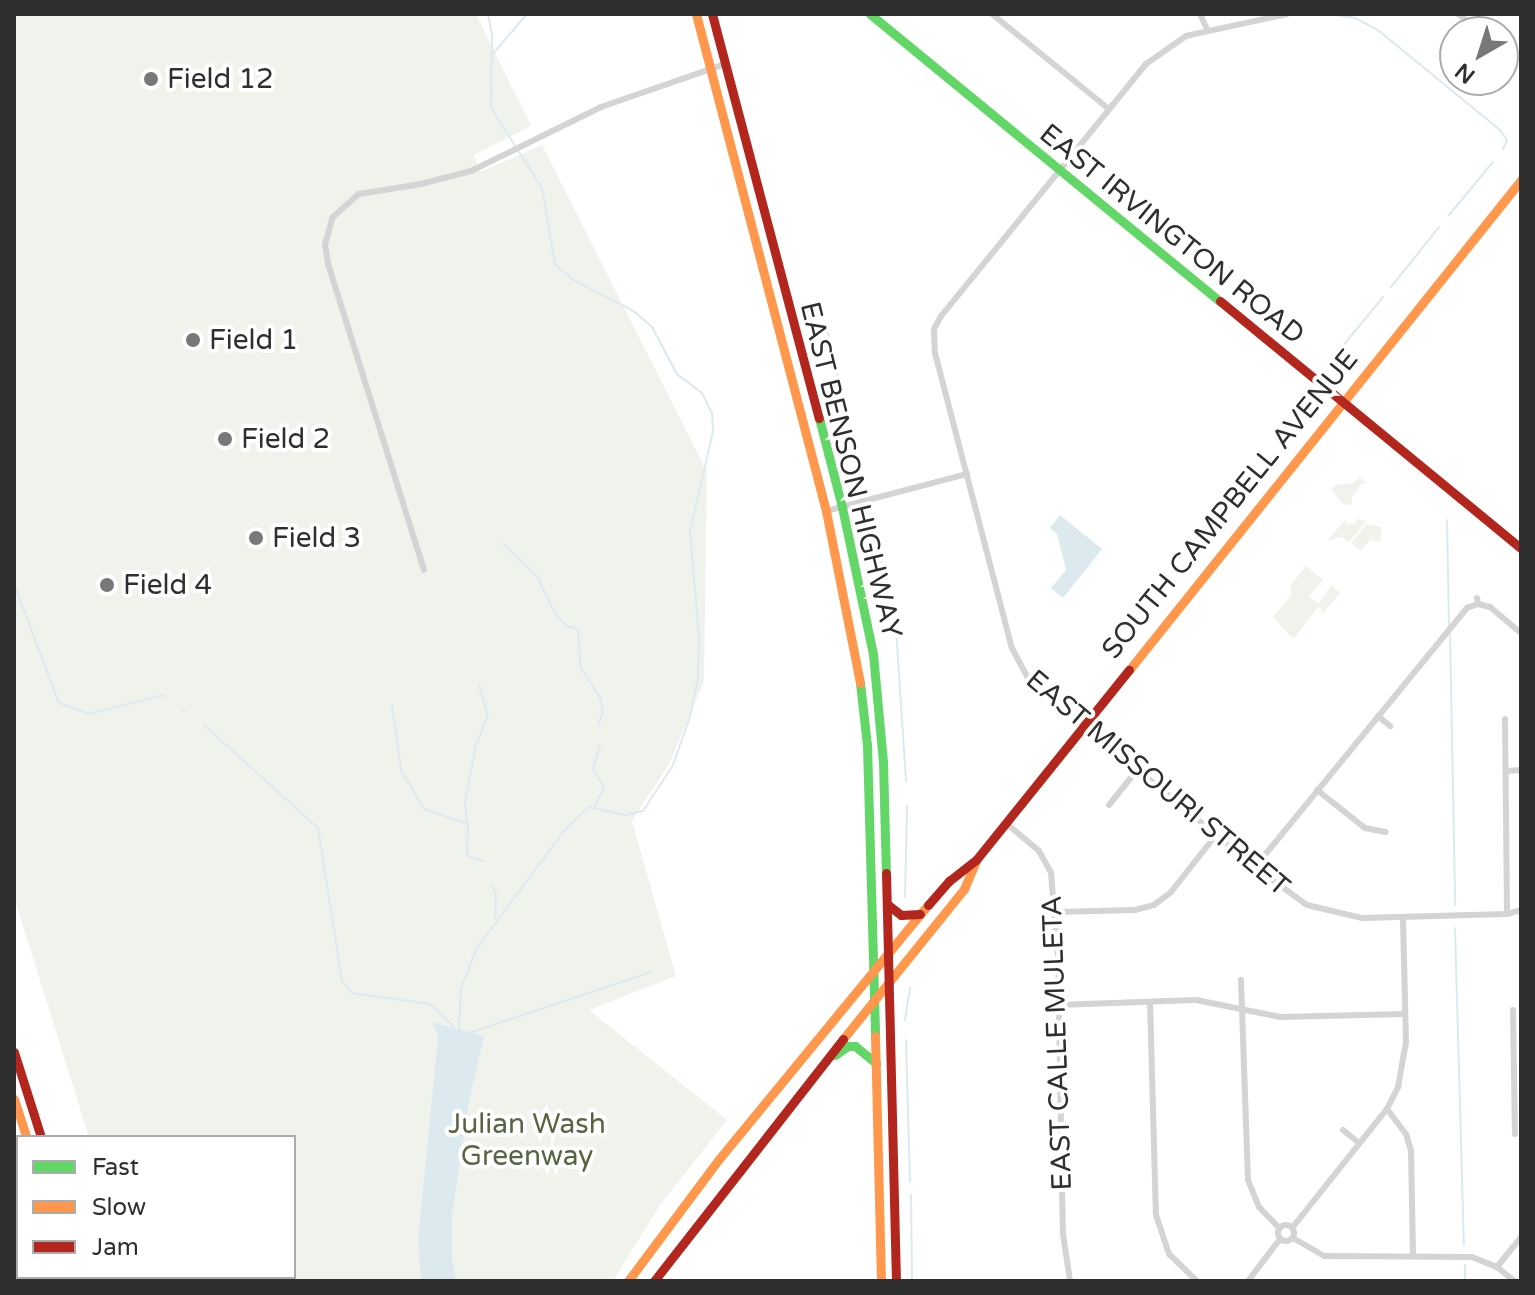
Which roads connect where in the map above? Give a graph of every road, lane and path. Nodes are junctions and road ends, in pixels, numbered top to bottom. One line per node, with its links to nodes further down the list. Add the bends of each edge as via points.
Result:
1 (696, 14): 9 (main road, EAST BENSON HIGHWAY)
2 (712, 14): 8 (main road, EAST BENSON HIGHWAY)
3 (870, 14): 11 (main road, EAST IRVINGTON ROAD)
4 (992, 14): 10 (street)
5 (1200, 14): 7 (street)
6 (1287, 14): 7 (street)
7 (1207, 29): 10 (street, via 1165,48)
8 (725, 64): 9 (street); 13 (main road, EAST BENSON HIGHWAY)
9 (711, 69): 14 (main road, EAST BENSON HIGHWAY); 20 (street, via 601,107 456,176 359,194 338,209 327,233 328,263)
10 (1109, 109): 11 (street)
11 (1060, 171): 15 (main road, EAST IRVINGTON ROAD); 16 (street, EAST MISSOURI STREET, via 934,329 935,353)
12 (1521, 180): 15 (main road, SOUTH CAMPBELL AVENUE)
13 (774, 250): 14 (main road); 17 (main road, EAST BENSON HIGHWAY)
14 (759, 255): 18 (main road, EAST BENSON HIGHWAY)
15 (1341, 401): 19 (main road, EAST IRVINGTON ROAD); 24 (main road, SOUTH CAMPBELL AVENUE)
16 (967, 474): 17 (street); 24 (street, EAST MISSOURI STREET, via 1018,664 1029,680)
17 (842, 507): 18 (street); 36 (main road, EAST BENSON HIGHWAY, via 867,616 879,701)
18 (826, 511): 43 (main road, EAST BENSON HIGHWAY, via 846,589 863,700)
19 (1521, 548)
20 (424, 570)
21 (1521, 633): 22 (street, via 1477,601)
22 (1378, 716): 25 (street); 29 (street)
23 (1505, 719): 28 (street)
24 (1082, 724): 26 (street, EAST MISSOURI STREET); 31 (main road, SOUTH CAMPBELL AVENUE)
25 (1390, 726)
26 (1137, 770): 30 (street); 33 (street, EAST MISSOURI STREET)
27 (1521, 770): 28 (street)
28 (1507, 771): 40 (street)
29 (1317, 790): 32 (street, via 1365,828); 35 (street)
30 (1109, 805)
31 (1006, 823): 34 (main road, SOUTH CAMPBELL AVENUE); 38 (street, EAST CALLE MULETA, via 1039,851 1051,873)
32 (1386, 832)
33 (1216, 835): 35 (street, EAST MISSOURI STREET); 38 (street, via 1171,892 1154,905)
34 (976, 860): 39 (main road, SOUTH CAMPBELL AVENUE); 45 (main road, SOUTH CAMPBELL AVENUE, via 964,889)
35 (1255, 867): 41 (street, EAST MISSOURI STREET, via 1319,910 1362,918)
36 (887, 904): 39 (main road, via 901,915); 42 (main road, EAST BENSON HIGHWAY)
37 (1521, 910): 40 (street, EAST MISSOURI STREET)
38 (1056, 912): 48 (street, EAST CALLE MULETA)
39 (920, 914): 42 (main road, SOUTH CAMPBELL AVENUE)
40 (1507, 914): 41 (street, EAST MISSOURI STREET)
41 (1403, 917): 51 (street)
42 (888, 953): 43 (main road, SOUTH CAMPBELL AVENUE); 45 (main road, EAST BENSON HIGHWAY)
43 (874, 970): 46 (main road, EAST BENSON HIGHWAY); 70 (main road, SOUTH CAMPBELL AVENUE, via 719,1159)
44 (1241, 980): 49 (street)
45 (889, 982): 46 (main road, SOUTH CAMPBELL AVENUE); 73 (main road, EAST BENSON HIGHWAY)
46 (874, 1001): 54 (main road, SOUTH CAMPBELL AVENUE); 55 (main road, EAST BENSON HIGHWAY)
47 (1150, 1002): 48 (street); 49 (street, via 1196,1000); 75 (street, via 1156,1215 1169,1254)
48 (1058, 1005): 74 (street, EAST CALLE MULETA, via 1063,1234)
49 (1243, 1008): 51 (street, via 1280,1017); 63 (street, via 1248,1180 1259,1207)
50 (1513, 1010): 52 (street)
51 (1405, 1014): 57 (street, via 1404,1067)
52 (1517, 1026): 59 (street)
53 (14, 1052): 61 (main road)
54 (826, 1061): 55 (main road, via 855,1046); 71 (main road, SOUTH CAMPBELL AVENUE)
55 (876, 1063): 72 (main road, EAST BENSON HIGHWAY)
56 (14, 1099): 60 (main road)
57 (1387, 1109): 62 (street); 68 (street, via 1411,1150)
58 (1343, 1130): 62 (street)
59 (1515, 1134)
60 (25, 1135)
61 (40, 1135)
62 (1359, 1143): 64 (street)
63 (1279, 1228): 64 (street); 67 (street)
64 (1292, 1228): 66 (street)
65 (1521, 1237): 69 (street)
66 (1293, 1238): 67 (street); 68 (street, via 1324,1256)
67 (1280, 1239): 76 (street)
68 (1413, 1256): 69 (street, via 1472,1257)
69 (1497, 1267): 77 (street)
70 (628, 1281)
71 (654, 1281)
72 (881, 1281)
73 (896, 1281)
74 (1070, 1281)
75 (1197, 1281)
76 (1248, 1281)
77 (1514, 1281)

